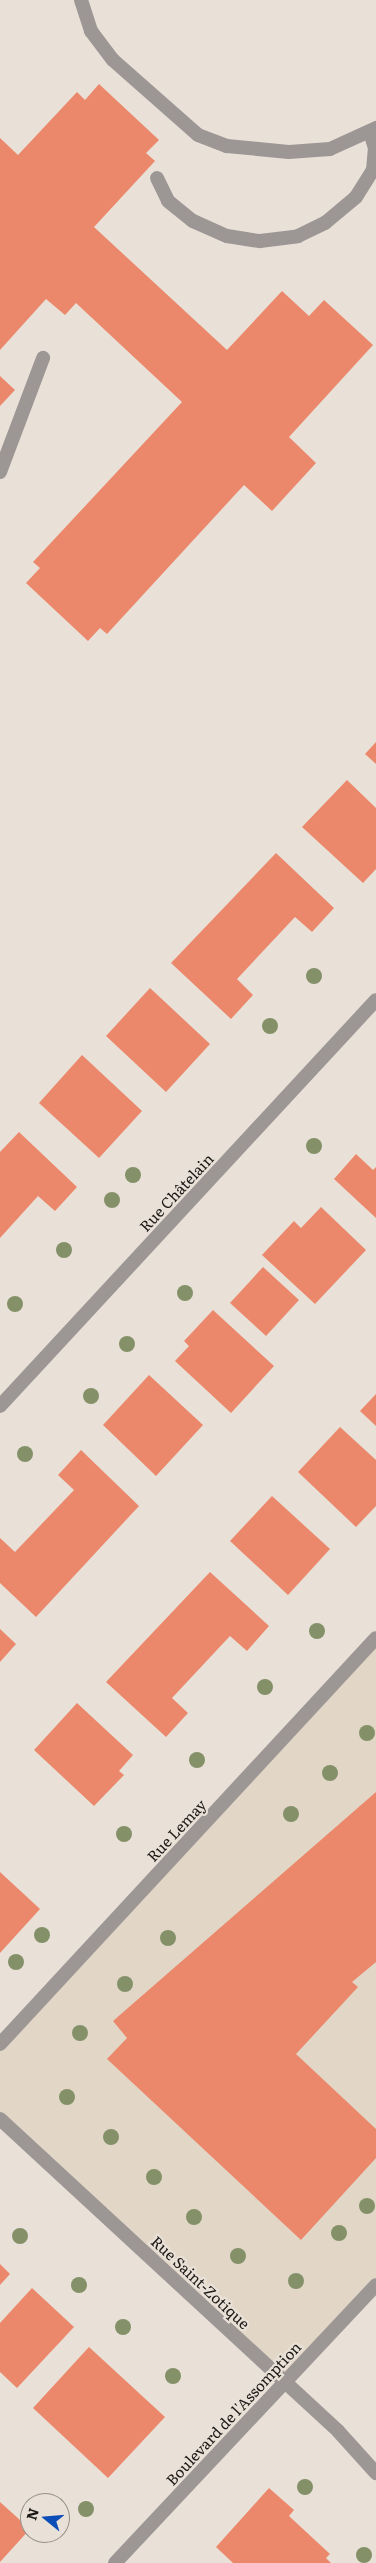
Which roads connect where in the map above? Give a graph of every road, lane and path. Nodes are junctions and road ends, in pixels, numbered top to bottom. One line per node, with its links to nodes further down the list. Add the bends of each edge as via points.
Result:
1 (82, 0): 2 (street, via 91,31 113,60 198,135 227,146 289,152 330,149)
2 (373, 130): 3 (street, via 376,148 372,170 356,197 325,223 298,236 260,241 227,236 193,221 168,201)
3 (158, 178)
4 (43, 358): 5 (street)
5 (0, 472)
6 (376, 1000): 7 (street, Rue Châtelain)
7 (0, 1406)
8 (376, 1638): 9 (street, Rue Lemay)
9 (0, 2044)
10 (0, 2119): 12 (street, Rue Saint-Zotique)
11 (376, 2285): 12 (street, Boulevard de l'Assomption)
12 (284, 2381): 13 (street, Rue Saint-Zotique); 14 (street, Boulevard de l'Assomption)
13 (376, 2473)
14 (115, 2563)

